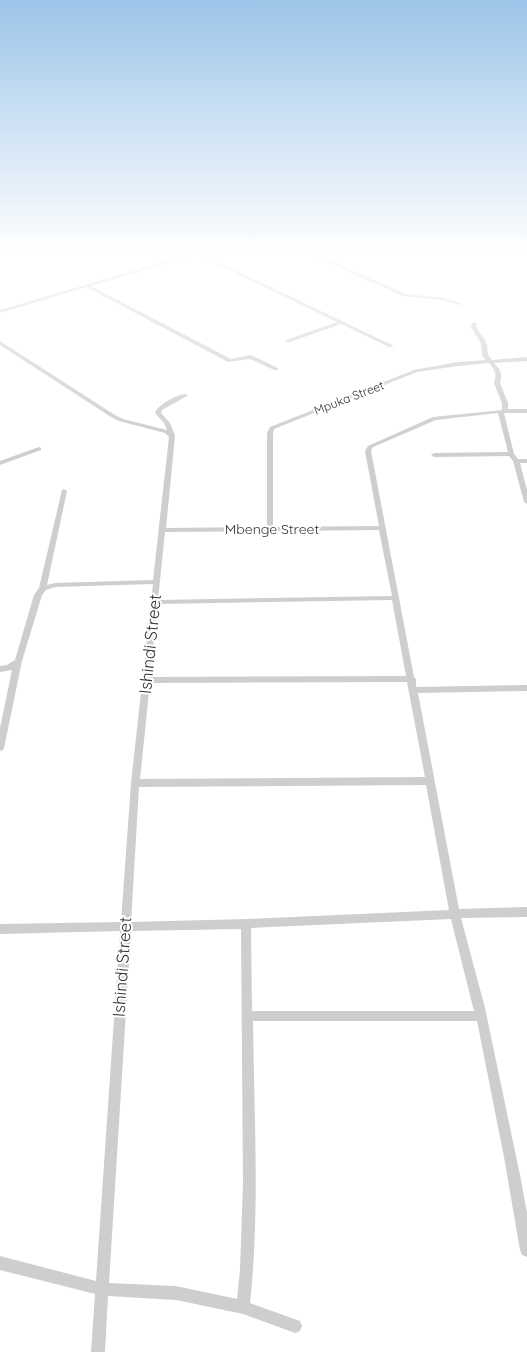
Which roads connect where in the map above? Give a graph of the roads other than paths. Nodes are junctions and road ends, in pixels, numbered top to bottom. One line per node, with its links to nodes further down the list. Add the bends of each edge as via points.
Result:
1 (141, 314): 10 (street, via 230,361 251,357)
2 (324, 314): 3 (street)
3 (340, 322): 5 (street); 7 (street)
4 (474, 324): 9 (street, via 473,327 484,343 485,354)
5 (288, 341)
6 (0, 343): 14 (street, via 113,416)
7 (391, 346)
8 (527, 359): 9 (street, Mpuka Street)
9 (490, 362): 13 (street, via 497,369 499,376 497,383 505,403); 24 (street, Mpuka Street, via 416,371 272,428)
10 (276, 369)
11 (185, 395): 14 (street, via 159,409 158,413 167,423)
12 (527, 410): 13 (street)
13 (503, 412): 16 (street); 23 (street, via 435,418 369,448)
14 (171, 434): 25 (street, Ishindi Street)
15 (39, 449): 18 (street)
16 (510, 454): 17 (street); 19 (street)
17 (434, 455)
18 (1, 461)
19 (516, 461): 20 (street); 22 (street)
20 (527, 461)
21 (64, 491): 27 (street)
22 (527, 502)
23 (382, 528): 24 (street, Mbenge Street); 28 (street)
24 (270, 529): 25 (street, Mbenge Street)
25 (162, 530): 26 (street, Ishindi Street)
26 (156, 582): 27 (street, via 55,585); 29 (street, Ishindi Street)
27 (43, 588): 30 (street, via 38,595)
28 (396, 598): 29 (street); 32 (street)
29 (154, 602): 33 (street, Ishindi Street)
30 (18, 661): 31 (street, via 9,668); 36 (street)
31 (0, 669)
32 (412, 679): 33 (street); 35 (street)
33 (146, 680): 38 (street, Ishindi Street)
34 (527, 688): 35 (street)
35 (414, 690): 37 (street)
36 (0, 748)
37 (430, 781): 38 (street); 40 (street)
38 (135, 783): 42 (street, Ishindi Street)
39 (527, 912): 40 (street)
40 (455, 914): 41 (street); 45 (street)
41 (246, 924): 42 (street); 44 (street)
42 (125, 927): 43 (street); 48 (street, Ishindi Street)
43 (0, 928)
44 (248, 1016): 45 (street); 49 (street, via 248,1227)
45 (481, 1016): 46 (street)
46 (527, 1250)
47 (0, 1263): 48 (street)
48 (102, 1289): 49 (street, via 176,1293); 51 (street, Ishindi Street)
49 (243, 1307): 50 (street)
50 (295, 1326)
51 (98, 1352)

